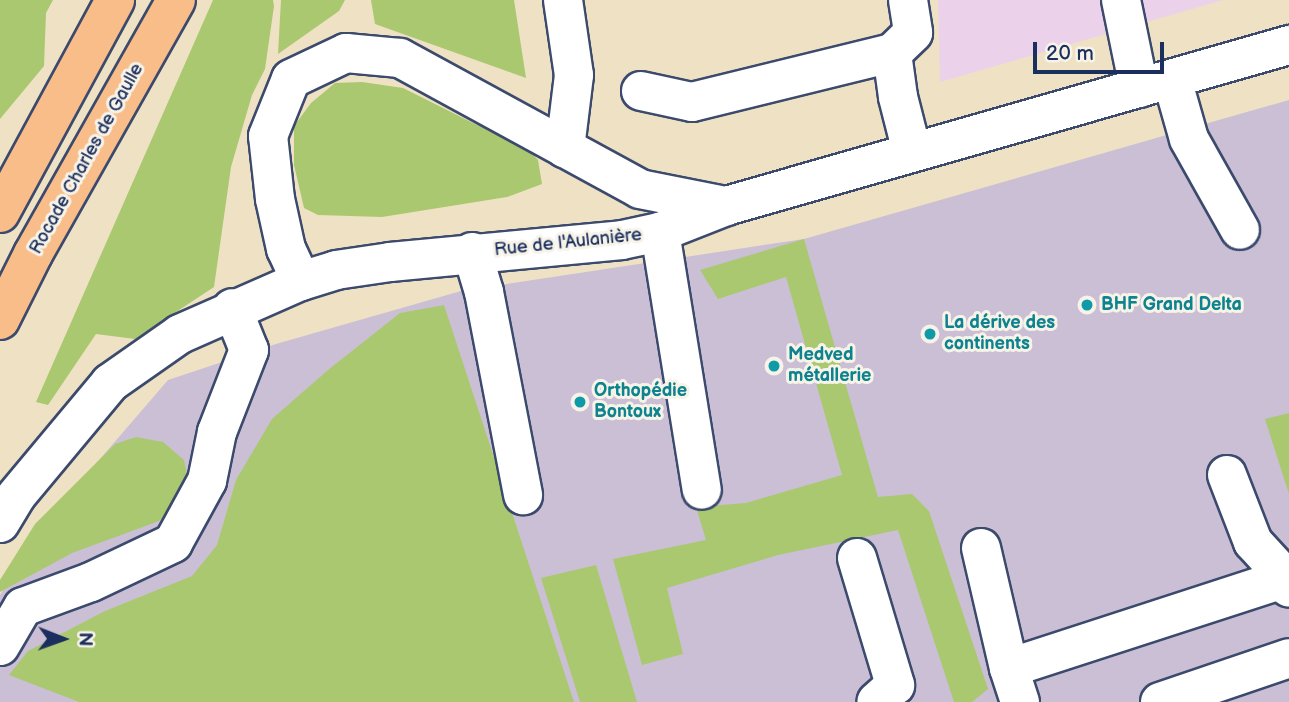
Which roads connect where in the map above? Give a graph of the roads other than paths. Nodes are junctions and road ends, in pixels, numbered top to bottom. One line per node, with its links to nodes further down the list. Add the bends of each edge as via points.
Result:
1 (115, 0): 10 (main road)
2 (176, 0): 21 (main road, Rocade Charles de Gaulle)
3 (563, 0): 11 (street, via 574,75)
4 (908, 0): 7 (street, via 914,33)
5 (1121, 0): 8 (street)
6 (1289, 45): 8 (street, Rue de l'Aulanière)
7 (892, 53): 9 (street, via 692,102); 12 (street)
8 (1155, 83): 12 (street, Rue de l'Aulanière); 16 (street)
9 (641, 91)
10 (62, 94): 13 (main road); 15 (main road)
11 (565, 148): 14 (street, via 640,189); 19 (street, via 400,58 346,53 291,79 268,136 285,249)
12 (912, 152): 14 (street, Rue de l'Aulanière)
13 (0, 171)
14 (726, 206): 17 (street, Rue de l'Aulanière)
15 (0, 213)
16 (1240, 230)
17 (660, 232): 18 (street, Rue de l'Aulanière, via 622,240); 23 (street)
18 (472, 252): 19 (street, Rue de l'Aulanière, via 336,270); 24 (street, via 484,292)
19 (301, 281): 20 (street, Rue de l'Aulanière)
20 (232, 308): 25 (street, Rue de l'Aulanière, via 180,334 110,383 16,496); 29 (street, via 249,350 217,432 208,481 173,543 91,582 23,607)
21 (0, 320)
22 (1227, 475): 28 (street, via 1253,542)
23 (702, 490)
24 (523, 495)
25 (0, 523)
26 (981, 548): 31 (street)
27 (857, 558): 32 (street, via 895,685)
28 (1287, 583): 31 (street)
29 (0, 646)
30 (1289, 658): 33 (street)
31 (1015, 685)
32 (876, 702)
33 (1160, 702)

